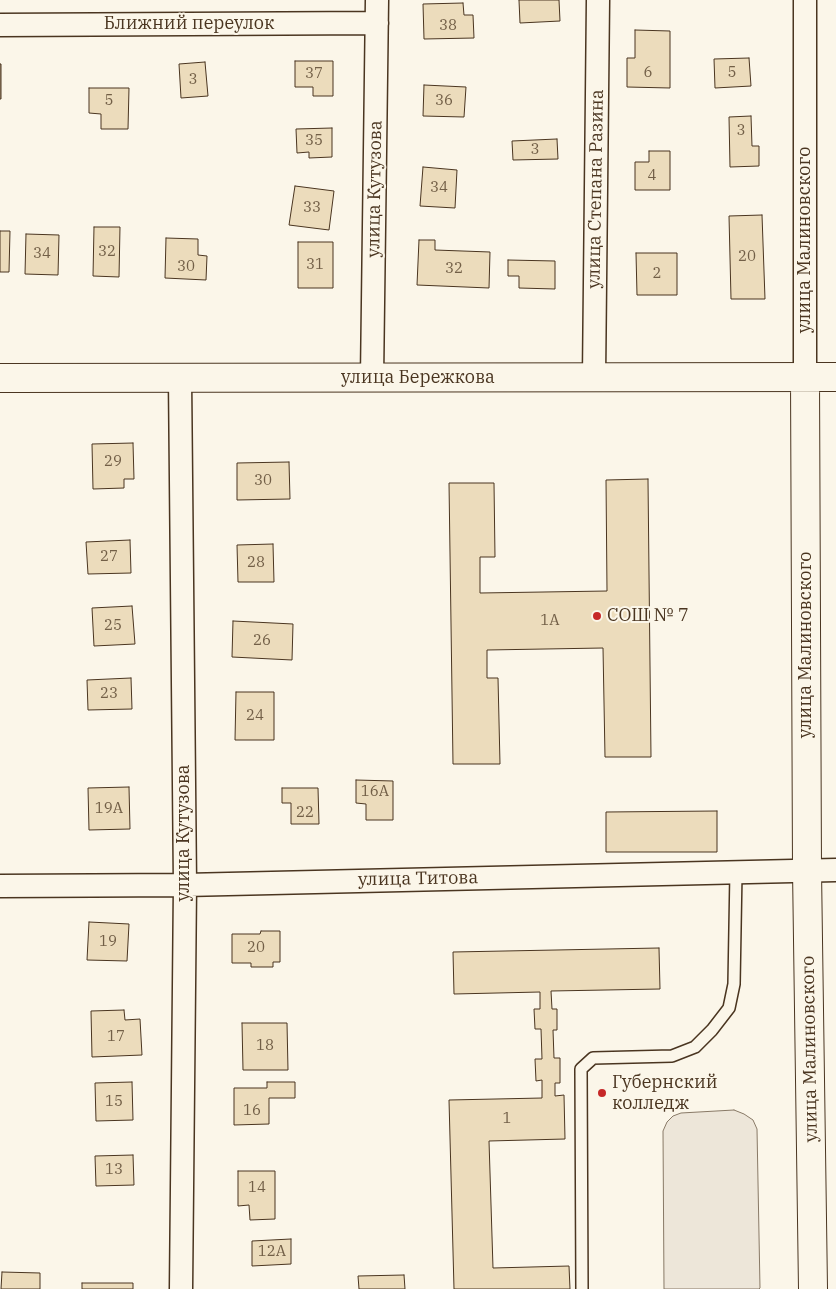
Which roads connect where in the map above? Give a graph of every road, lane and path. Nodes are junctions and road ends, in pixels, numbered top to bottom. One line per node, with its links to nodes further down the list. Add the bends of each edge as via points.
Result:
1 (378, 0): 4 (street, улица Кутузова)
2 (598, 0): 6 (street, улица Степана Разина)
3 (805, 0): 7 (street, улица Малиновского)
4 (377, 23): 5 (street, Ближний переулок); 11 (street, улица Кутузова)
5 (0, 24)
6 (594, 377): 7 (street, улица Бережкова); 11 (street, улица Бережкова)
7 (804, 377): 8 (street, улица Бережкова); 12 (street, улица Малиновского)
8 (836, 377)
9 (0, 378): 10 (street, улица Бережкова)
10 (180, 378): 11 (street, улица Бережкова); 15 (street, улица Кутузова)
11 (372, 378)
12 (807, 870): 13 (street, улица Титова); 14 (street, улица Титова); 19 (street, улица Малиновского)
13 (836, 870)
14 (736, 872): 15 (street, улица Титова); 18 (lane, via 734,984 729,1008 712,1030 696,1046 672,1056 593,1058 580,1070)
15 (184, 885): 16 (street, улица Титова); 17 (street, улица Кутузова)
16 (0, 886)
17 (181, 1289)
18 (582, 1289)
19 (813, 1289)

